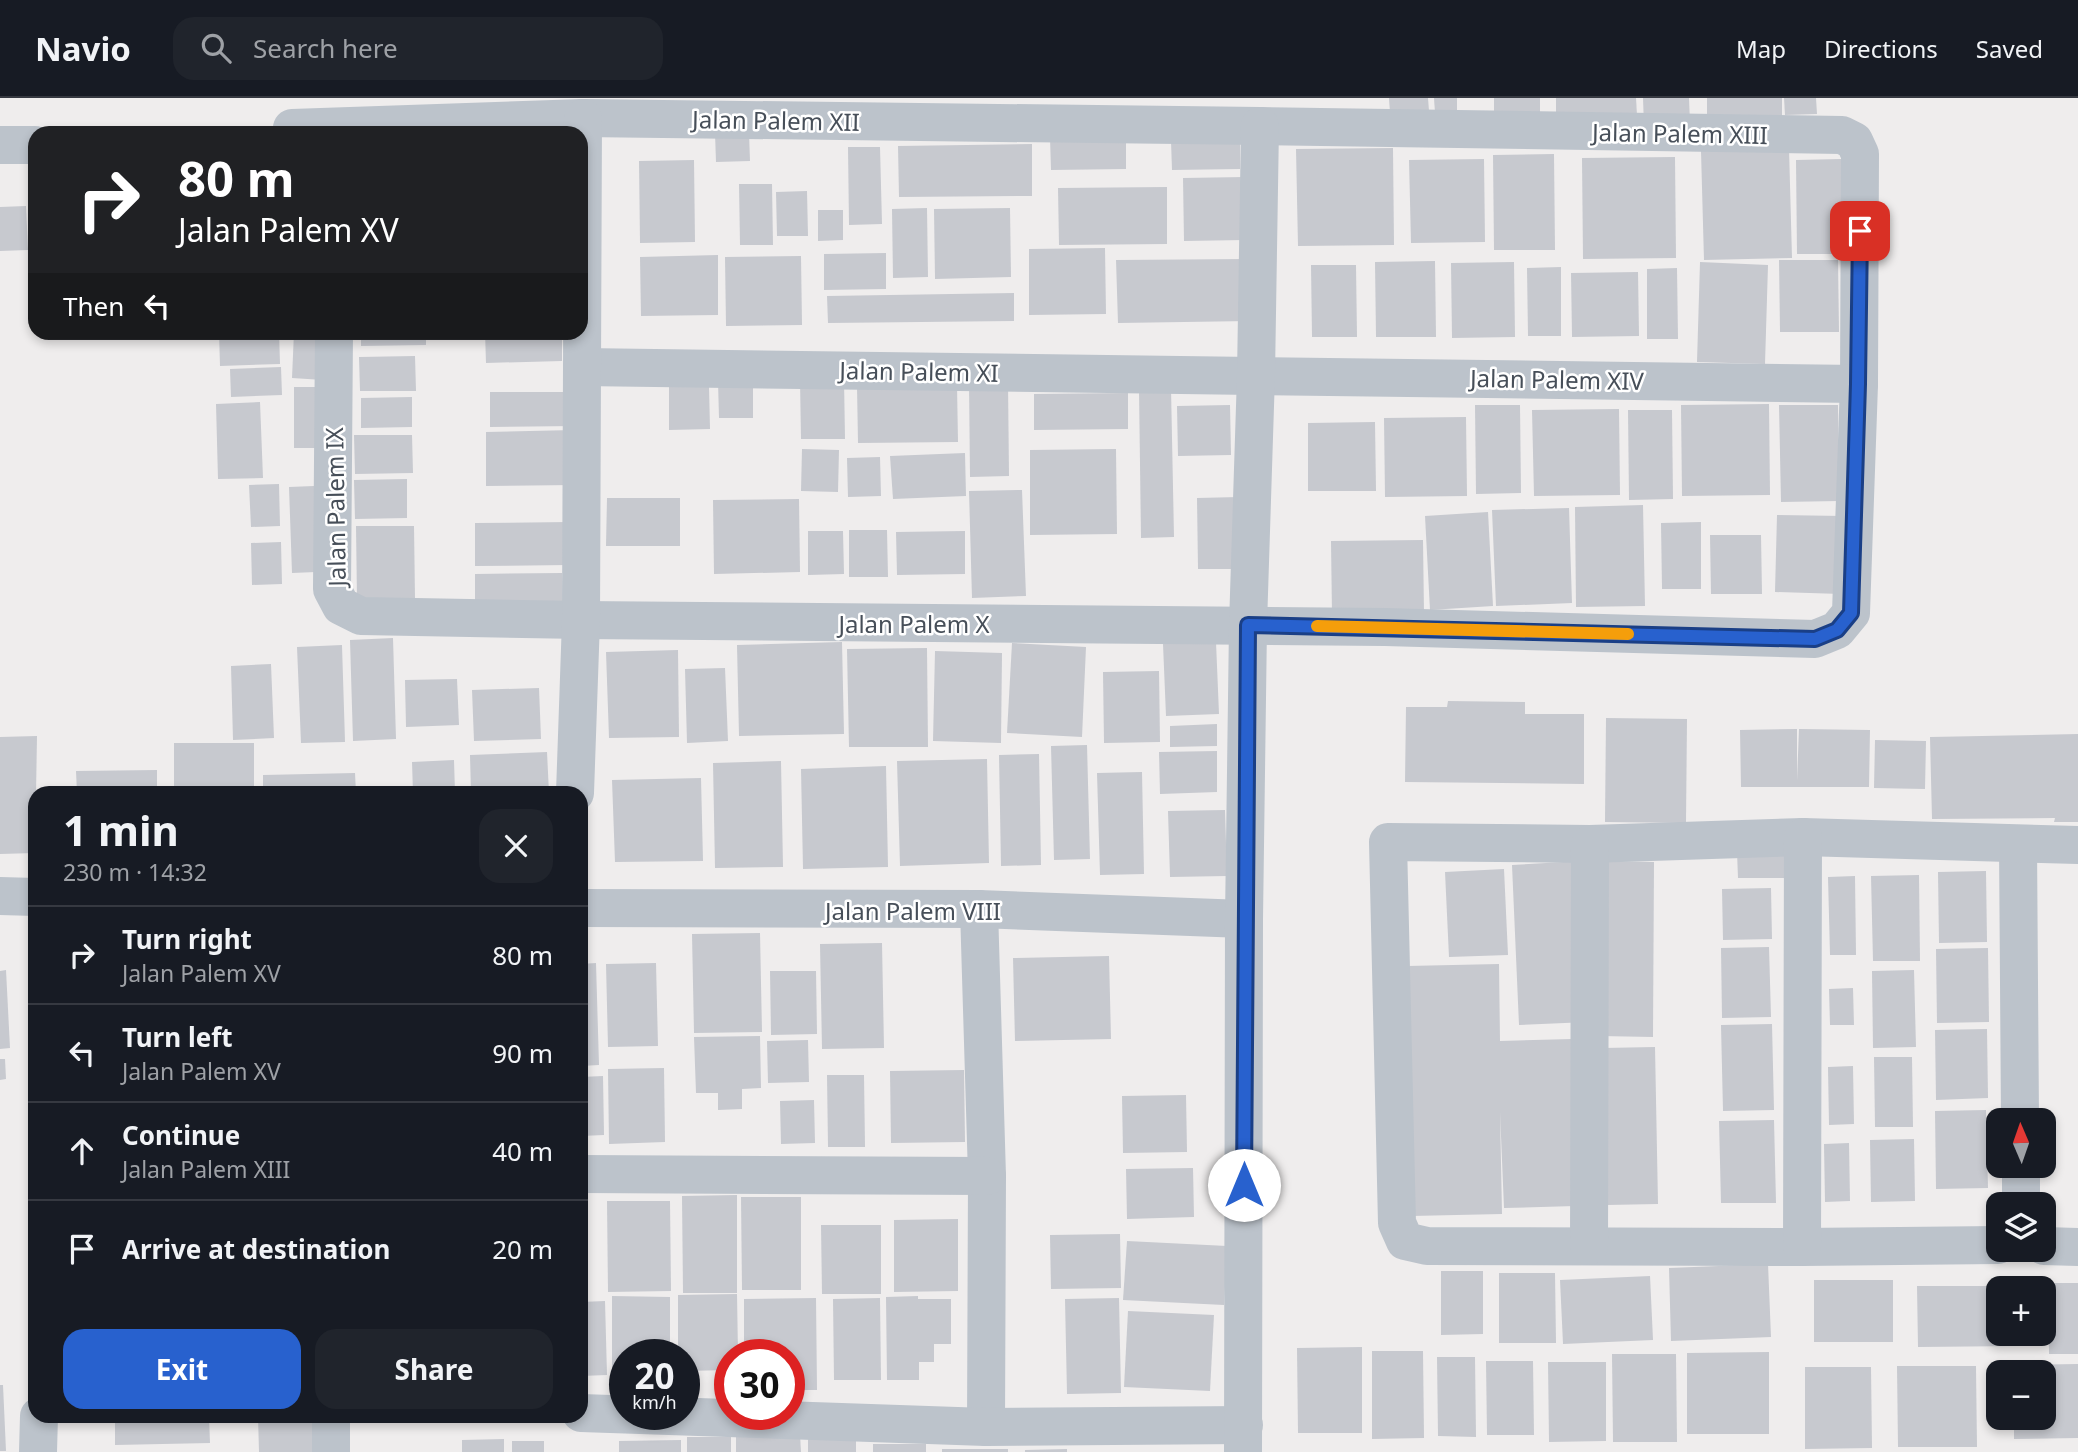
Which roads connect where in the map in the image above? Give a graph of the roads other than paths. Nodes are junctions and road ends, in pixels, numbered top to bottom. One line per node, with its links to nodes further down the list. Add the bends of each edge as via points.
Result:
1 (583, 118): 2 (street, Jalan Palem XII); 3 (street, Jalan Palem XII); 4 (street)
2 (1260, 125): 10 (street); 11 (street, Jalan Palem XIII, via 1842,135 1854,141 1860,154)
3 (418, 126)
4 (583, 126)
5 (0, 145): 6 (street)
6 (28, 145)
7 (334, 340): 12 (street, Jalan Palem IX, via 332,589 341,606 361,616)
8 (582, 340): 9 (street)
9 (582, 368): 10 (street, Jalan Palem XI); 12 (street)
10 (1256, 375): 11 (street, Jalan Palem XIV); 13 (street)
11 (1858, 384): 13 (street, Jalan Palem XIII, via 1851,613 1837,630 1815,639)
12 (581, 620): 13 (street, Jalan Palem X); 14 (street)
13 (1248, 625): 23 (street)
14 (575, 786)
15 (1803, 837): 16 (street); 17 (street); 30 (street)
16 (1590, 844): 28 (street); 28 (street, via 1388,842 1396,1223 1405,1241 1427,1245)
17 (2018, 844): 18 (street); 24 (street)
18 (2078, 845)
19 (0, 896): 20 (street)
20 (28, 897)
21 (588, 908): 22 (street, Jalan Palem VIII)
22 (979, 909): 23 (street, Jalan Palem VIII); 26 (street)
23 (1244, 919): 36 (street)
24 (2020, 1108)
25 (588, 1174): 26 (street)
26 (987, 1176): 35 (street)
27 (1986, 1245): 30 (street)
28 (1590, 1246): 30 (street)
29 (2056, 1246): 31 (street)
30 (1802, 1247)
31 (2078, 1247)
32 (588, 1413): 35 (street)
33 (39, 1423): 37 (street)
34 (331, 1423): 38 (street)
35 (986, 1427): 36 (street)
36 (1244, 1439)
37 (38, 1452)
38 (331, 1452)

